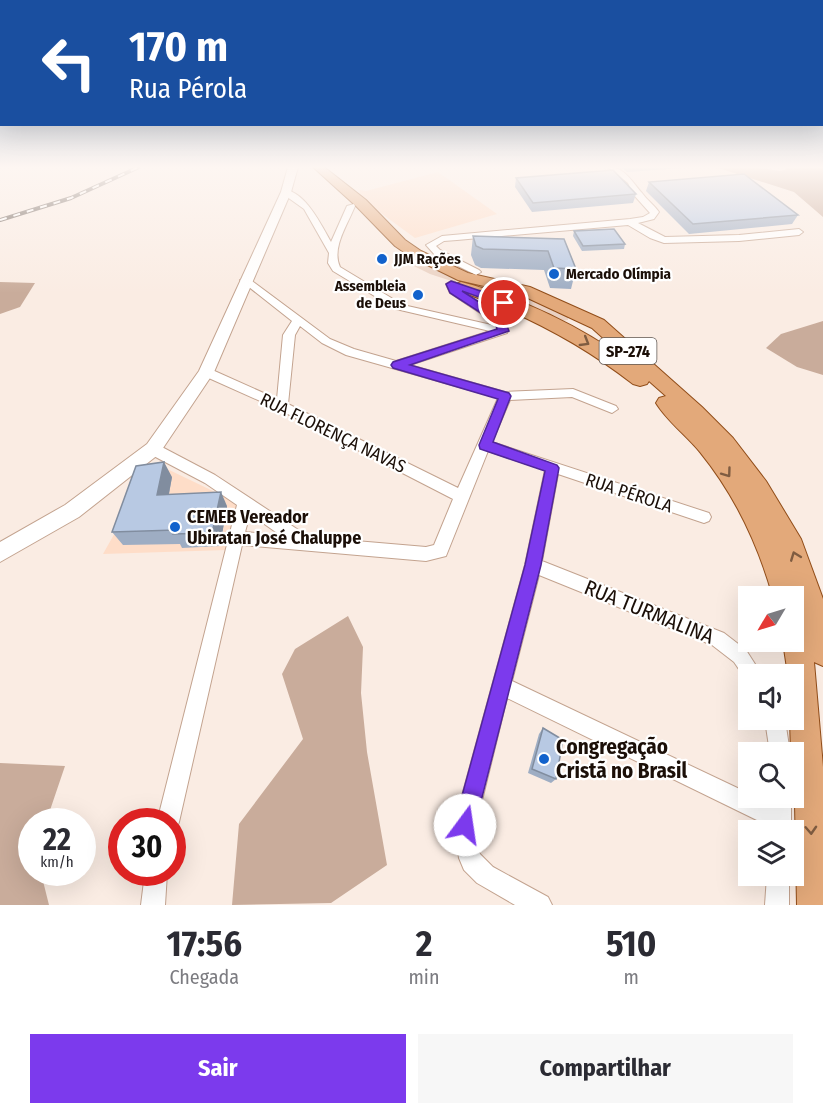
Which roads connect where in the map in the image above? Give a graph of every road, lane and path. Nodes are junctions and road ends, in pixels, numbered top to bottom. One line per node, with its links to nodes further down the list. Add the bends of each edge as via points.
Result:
1 (278, 209): 12 (main road)
2 (308, 209): 9 (street)
3 (350, 209): 9 (street)
4 (355, 209): 10 (main road, SP-274)
5 (367, 209): 10 (main road, SP-274, via 400,243)
6 (652, 209): 7 (street, via 655,212 648,219)
7 (630, 222): 8 (street, via 664,240); 11 (street, via 457,237 432,245)
8 (799, 232)
9 (332, 251): 16 (street, via 336,270 393,304)
10 (408, 257): 11 (main road, SP-274)
11 (469, 279): 13 (main road, SP-274, via 524,290); 13 (main road, via 516,277 537,283); 15 (main road, SP-274, via 504,303); 16 (street, via 454,291 500,321)
12 (245, 280): 14 (street); 18 (main road)
13 (572, 312): 15 (main road, via 574,322); 34 (main road, SP-274, one-way to 13, via 814,610 789,538 758,487 726,444 695,412 613,336)
14 (297, 320): 17 (street, via 339,347); 20 (street, via 289,335)
15 (552, 325): 32 (main road, SP-274, one-way to 32, via 622,365 661,398 707,446 742,494 776,563)
16 (503, 331): 17 (street)
17 (397, 365): 19 (street)
18 (206, 372): 20 (street, RUA FLORENÇA NAVAS); 23 (main road)
19 (505, 396): 21 (street, via 573,393); 22 (street)
20 (282, 406): 25 (street, RUA FLORENÇA NAVAS)
21 (612, 409)
22 (485, 445): 24 (street, RUA PÉROLA); 25 (street)
23 (153, 449): 26 (street); 30 (main road, via 72,511)
24 (552, 468): 27 (street, RUA PÉROLA); 31 (street)
25 (460, 496): 29 (street, via 440,551 426,554)
26 (246, 502): 28 (street); 29 (street)
27 (704, 517)
28 (237, 538): 29 (street); 38 (street)
29 (306, 544)
30 (0, 553)
31 (533, 565): 35 (street, RUA TURMALINA, via 718,639); 36 (street)
32 (783, 586)
33 (799, 652): 37 (main road, via 802,672)
34 (823, 652)
35 (745, 664)
36 (500, 685): 40 (street); 44 (street, via 465,825 467,849 472,862 485,875)
37 (790, 742)
38 (171, 808)
39 (799, 808): 46 (main road, one-way to 46)
40 (769, 820)
41 (155, 886): 43 (street)
42 (778, 886): 45 (street)
43 (153, 905)
44 (540, 905)
45 (777, 905)
46 (815, 905)

